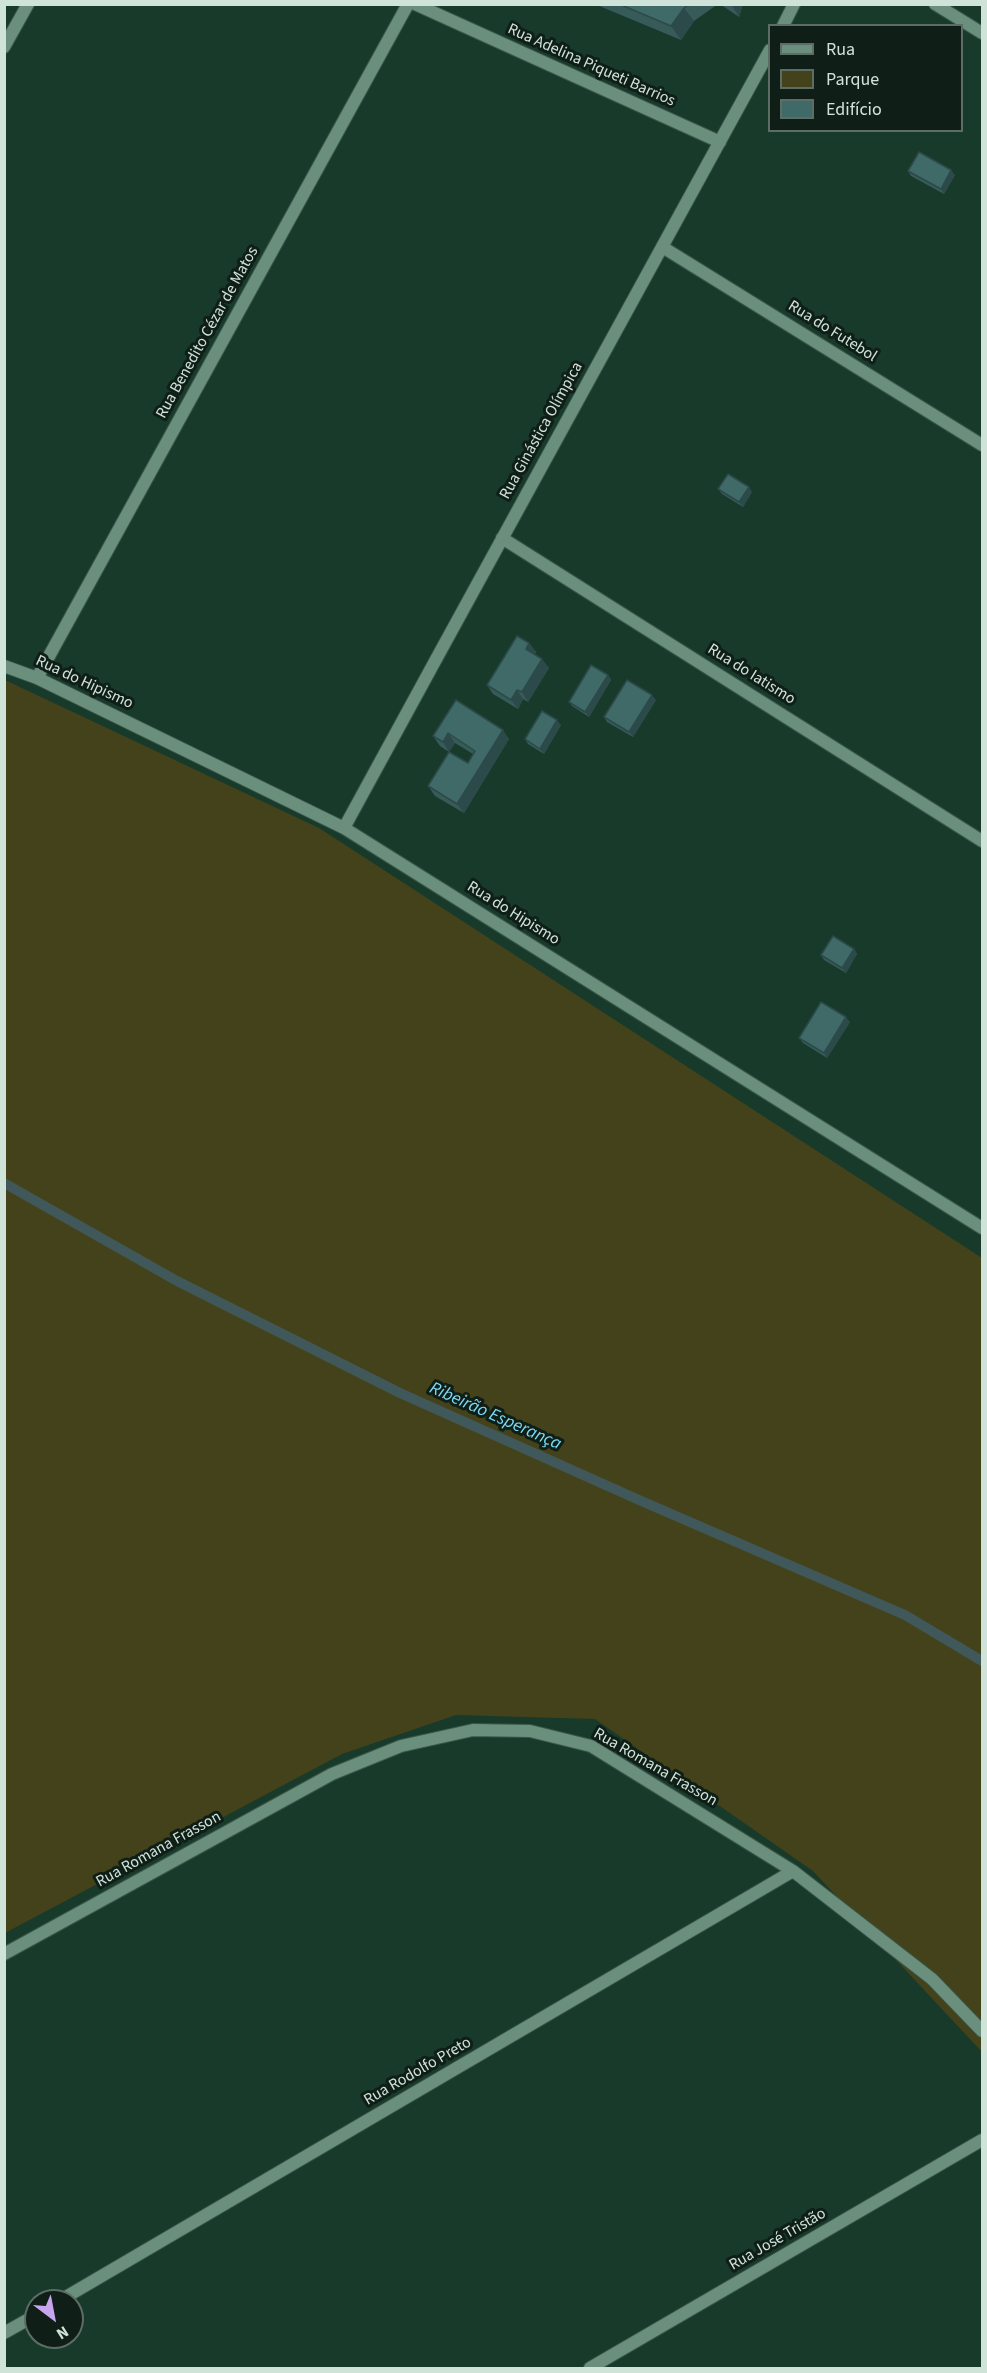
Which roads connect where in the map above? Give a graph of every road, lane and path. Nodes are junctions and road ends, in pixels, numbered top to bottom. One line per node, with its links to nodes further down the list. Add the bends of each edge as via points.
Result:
1 (28, 4): 8 (street)
2 (408, 4): 15 (street, Rua Benedito Cézar de Matos)
3 (415, 4): 10 (street, Rua Adelina Piqueti Barrios)
4 (794, 4): 6 (street)
5 (934, 4): 7 (street)
6 (784, 24)
7 (982, 33)
8 (4, 47)
9 (768, 54): 10 (street, Rua Ginástica Olímpica)
10 (720, 142): 11 (street, Rua Ginástica Olímpica)
11 (664, 248): 12 (street, Rua do Futebol); 13 (street, Rua Ginástica Olímpica)
12 (982, 445)
13 (502, 538): 16 (street, Rua Ginástica Olímpica); 17 (street, Rua do Iatismo)
14 (4, 666): 15 (street, Rua do Hipismo)
15 (37, 678): 16 (street, Rua do Hipismo)
16 (344, 828): 18 (street, Rua do Hipismo)
17 (982, 841)
18 (982, 1228)
19 (793, 1871): 20 (street, Rua Romana Frasson, via 591,1746 530,1731 473,1730 401,1746 332,1774); 21 (street, Rua Romana Frasson, via 932,1979); 23 (street, Rua Rodolfo Preto)
20 (4, 1954)
21 (982, 2031)
22 (982, 2140): 26 (street, Rua José Tristão)
23 (79, 2289)
24 (24, 2322): 25 (street)
25 (4, 2333)
26 (590, 2368)

